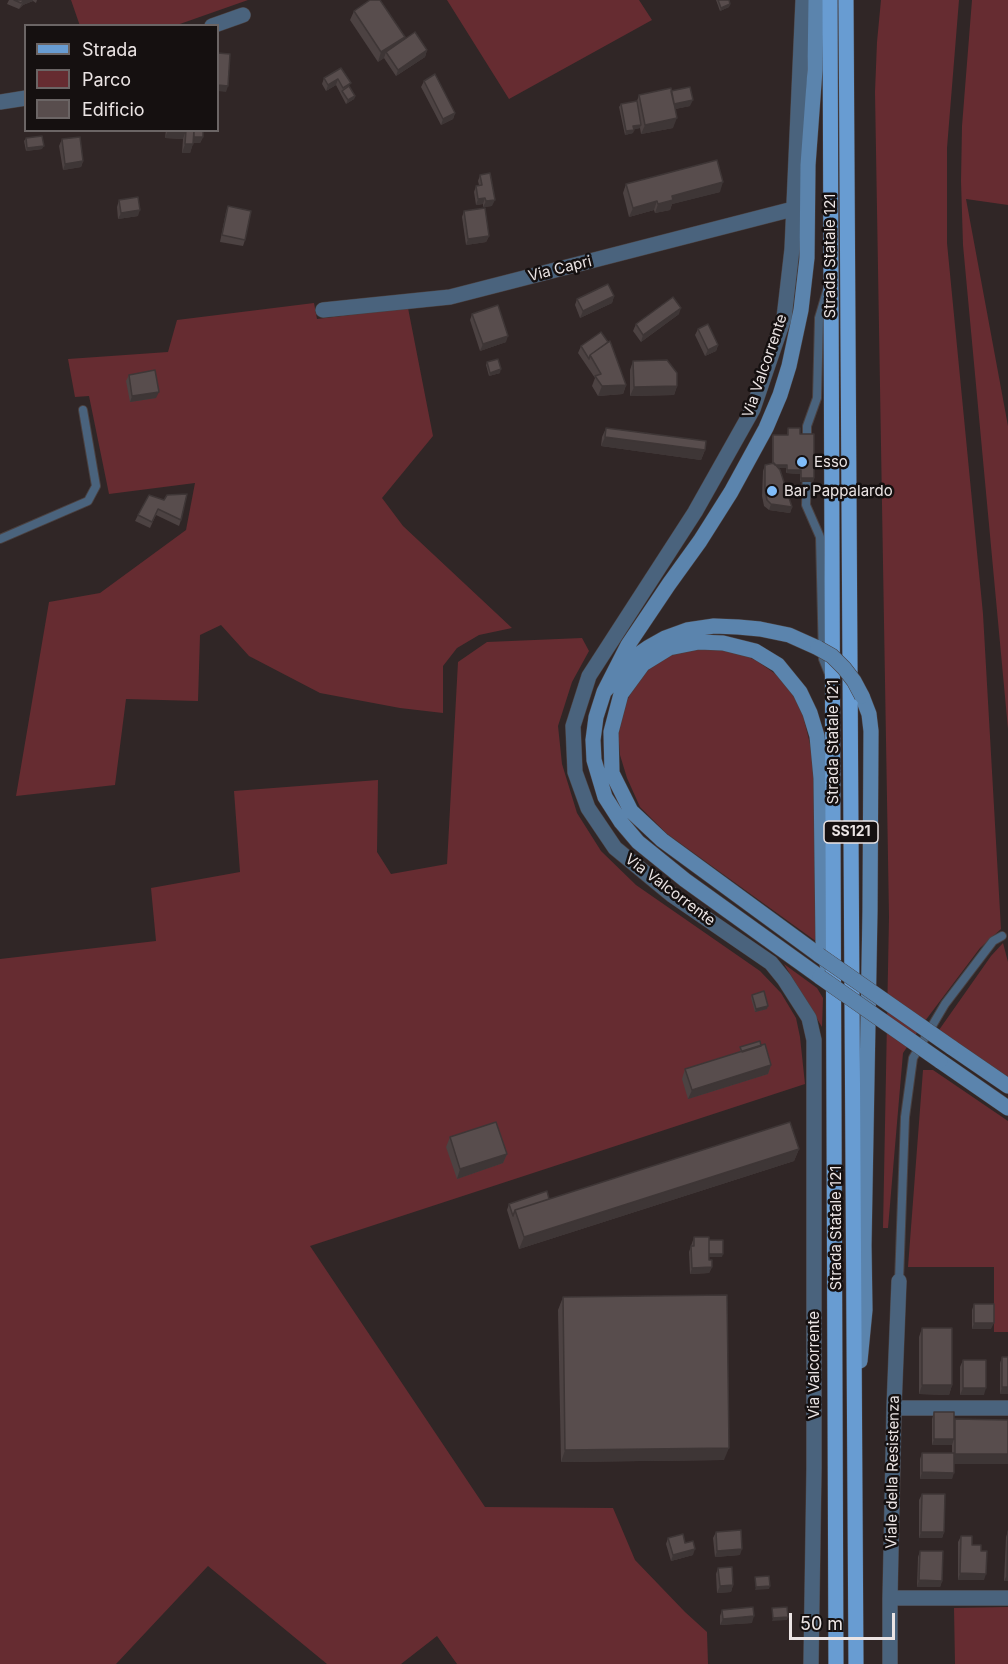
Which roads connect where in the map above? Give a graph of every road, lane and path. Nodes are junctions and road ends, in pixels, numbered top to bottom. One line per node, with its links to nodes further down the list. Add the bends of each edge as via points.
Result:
1 (804, 0): 9 (street, Via Valcorrente)
2 (816, 0): 17 (main road, via 807,258 801,310 786,375 766,428 731,492 628,645)
3 (830, 0): 10 (main road, Strada Statale 121 / SS121)
4 (846, 0): 25 (main road, Strada Statale 121 / SS121)
5 (243, 15): 6 (street)
6 (218, 24)
7 (24, 98): 8 (street)
8 (0, 102)
9 (794, 209): 11 (street, Via Capri, via 450,297); 28 (street, Via Valcorrente, via 784,318 753,409 695,512 589,676 573,726 573,745 575,772 588,808 615,848 672,895 771,963 809,1018 814,1040)
10 (831, 276): 13 (lane, via 819,318 817,398 807,426); 16 (main road, Strada Statale 121 / SS121)
11 (323, 310)
12 (83, 410): 15 (lane, via 96,486 88,501)
13 (807, 449)
14 (807, 460): 16 (lane, via 807,505 820,537 823,659)
15 (0, 539)
16 (832, 681): 19 (main road, Strada Statale 121 / SS121)
17 (604, 692): 21 (main road, bridge, via 596,717 594,760 605,797 638,842 685,880); 25 (main road, bridge, via 649,646 687,630 714,627 760,629 789,635 818,648 844,668 862,696 871,731 871,899 865,1310)
18 (1002, 936): 22 (lane, via 993,941 945,1004 913,1058 905,1118)
19 (833, 1000): 20 (main road, bridge, via 823,941 820,778 817,736 810,713 800,692 778,665 755,651 699,642 669,648 643,664 621,694 611,732 612,773 631,811 662,840 819,955 951,1047); 29 (main road, Strada Statale 121 / SS121)
20 (1008, 1086)
21 (1008, 1108)
22 (899, 1281): 23 (street, Viale della Resistenza)
23 (894, 1408): 24 (street); 26 (street, Viale della Resistenza)
24 (1008, 1408)
25 (855, 1415): 30 (main road, Strada Statale 121 / SS121)
26 (890, 1598): 27 (street); 31 (street, Viale della Resistenza)
27 (1008, 1598)
28 (811, 1664)
29 (836, 1664)
30 (856, 1664)
31 (891, 1664)

